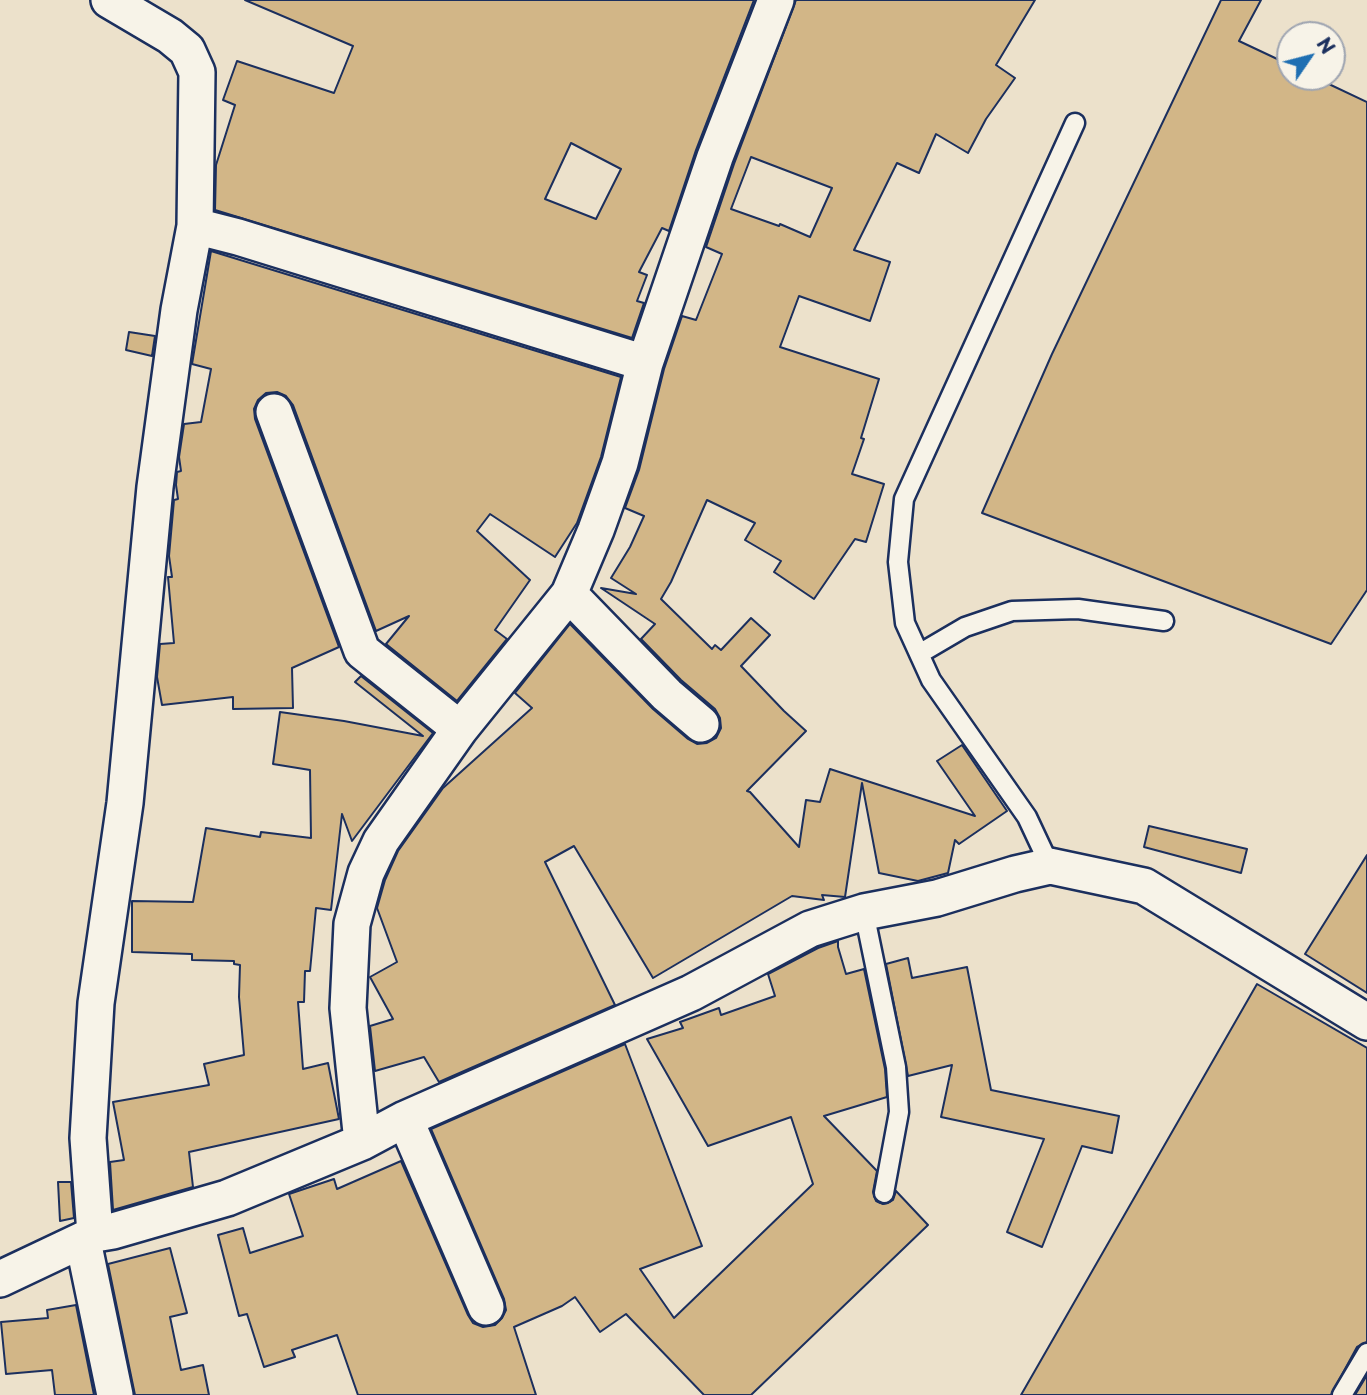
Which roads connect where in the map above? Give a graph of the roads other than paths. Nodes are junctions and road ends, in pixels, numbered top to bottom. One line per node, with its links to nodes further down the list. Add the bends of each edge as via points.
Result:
1 (109, 0): 4 (street, via 170,36 187,50 197,72)
2 (776, 0): 5 (street, via 715,157)
3 (1075, 123): 9 (lane, via 904,499 898,562 905,624)
4 (195, 226): 5 (street); 18 (street, via 155,487 125,803 96,1003 88,1138)
5 (645, 363): 7 (street, via 620,463)
6 (274, 412): 11 (street, via 362,651)
7 (569, 594): 10 (street); 11 (street)
8 (1164, 621): 9 (lane, via 1078,610 1012,611 965,627)
9 (919, 654): 12 (lane, via 930,680 1027,817)
10 (701, 724)
11 (460, 729): 16 (street, via 381,841 366,873 352,924 348,1008)
12 (1050, 866): 13 (street, via 937,898); 14 (street, via 1144,886)
13 (864, 912): 15 (street, via 810,929 691,993); 17 (lane, via 897,1067 898,1112)
14 (1367, 1022)
15 (405, 1119): 16 (street); 20 (street)
16 (362, 1142): 18 (street, via 227,1198)
17 (884, 1194)
18 (89, 1237): 19 (street); 22 (street)
19 (0, 1279)
20 (486, 1307)
21 (1367, 1353): 23 (lane)
22 (115, 1395)
23 (1342, 1395)

